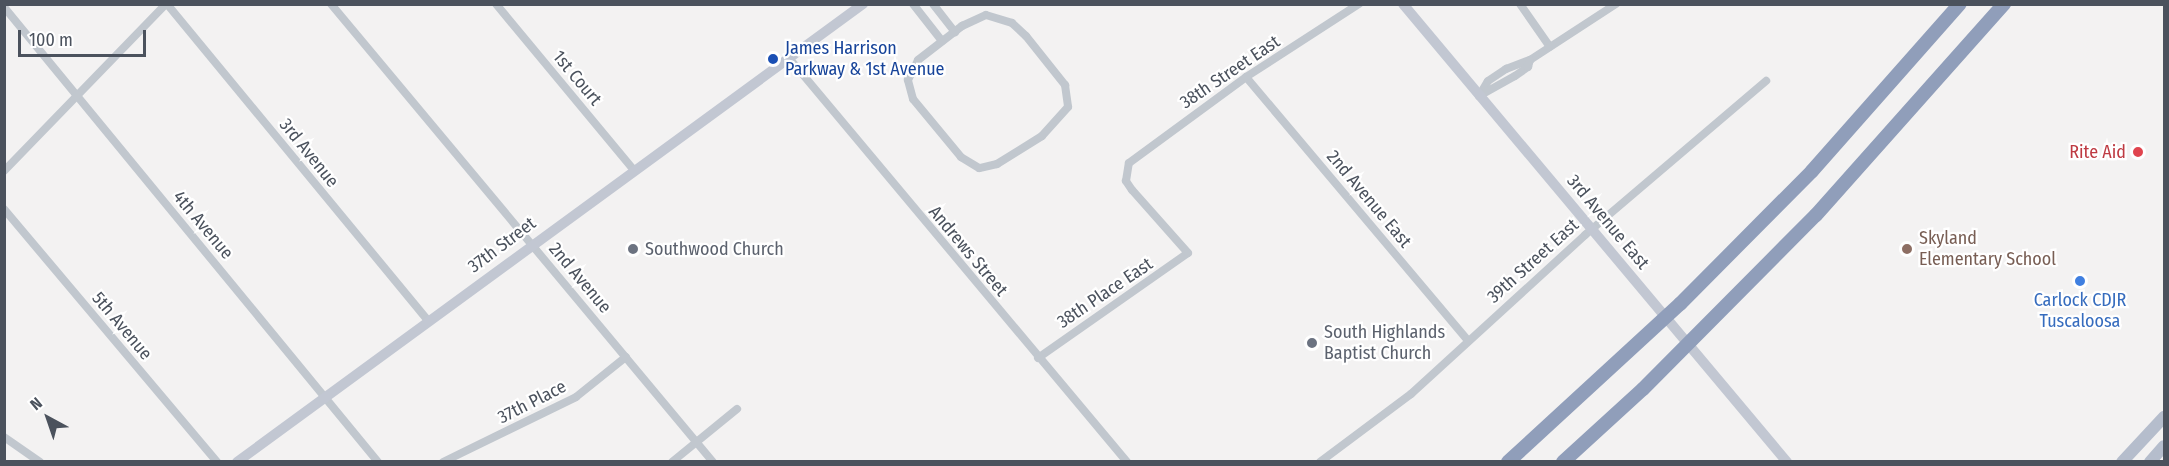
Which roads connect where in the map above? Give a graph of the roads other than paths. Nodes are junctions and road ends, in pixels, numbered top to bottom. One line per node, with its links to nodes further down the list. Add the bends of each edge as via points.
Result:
1 (167, 4): 20 (street); 28 (street, 3rd Avenue)
2 (331, 4): 26 (street, 2nd Avenue)
3 (496, 4): 22 (street, 1st Court)
4 (863, 4): 17 (street, 37th Street)
5 (913, 4): 15 (street)
6 (933, 4): 14 (street)
7 (1359, 4): 18 (street, 38th Street East)
8 (1403, 4): 21 (street, 3rd Avenue East)
9 (1520, 4): 16 (street)
10 (1616, 4): 16 (street)
11 (1960, 4): 47 (highway, via 1812,171 1680,304)
12 (2004, 5): 48 (highway, via 1816,215 1643,389)
13 (4, 7): 20 (street, 4th Avenue)
14 (954, 32): 15 (street); 15 (street, via 986,15 1012,23 1065,85 1068,107 1057,123 997,164 979,168 961,157 914,99 908,80 918,60)
15 (942, 41)
16 (1550, 47): 21 (street, via 1498,74)
17 (789, 58): 22 (street, 37th Street); 31 (street, Andrews Street)
18 (1246, 77): 27 (street, 38th Street East, via 1137,156 1125,172 1126,182 1138,198); 29 (street, 2nd Avenue East)
19 (1766, 81): 25 (street, 39th Street East)
20 (77, 96): 23 (street); 32 (street, 4th Avenue)
21 (1479, 96): 25 (street, 3rd Avenue East)
22 (634, 170): 26 (street, 37th Street)
23 (4, 171)
24 (4, 209): 39 (street, 5th Avenue)
25 (1592, 229): 29 (street, 39th Street East); 49 (street, 3rd Avenue East)
26 (532, 244): 28 (street, 37th Street); 30 (street, 2nd Avenue)
27 (1188, 253): 31 (street, 38th Place East)
28 (428, 321): 32 (street, 37th Street)
29 (1468, 341): 46 (street, 39th Street East, via 1411,394)
30 (626, 357): 36 (street, 2nd Avenue); 42 (street, 37th Place, via 576,397)
31 (1038, 358): 45 (street, Andrews Street)
32 (325, 396): 40 (street, 37th Street); 41 (street, 4th Avenue)
33 (737, 409): 36 (street)
34 (2164, 417): 50 (main road)
35 (4, 437): 38 (street)
36 (696, 441): 43 (street); 44 (street, 2nd Avenue)
37 (2164, 447): 51 (main road)
38 (40, 462)
39 (217, 462)
40 (237, 462)
41 (378, 462)
42 (443, 462)
43 (672, 462)
44 (713, 462)
45 (1127, 462)
46 (1320, 462)
47 (1508, 462)
48 (1563, 462)
49 (1787, 462)
50 (2121, 462)
51 (2150, 462)

